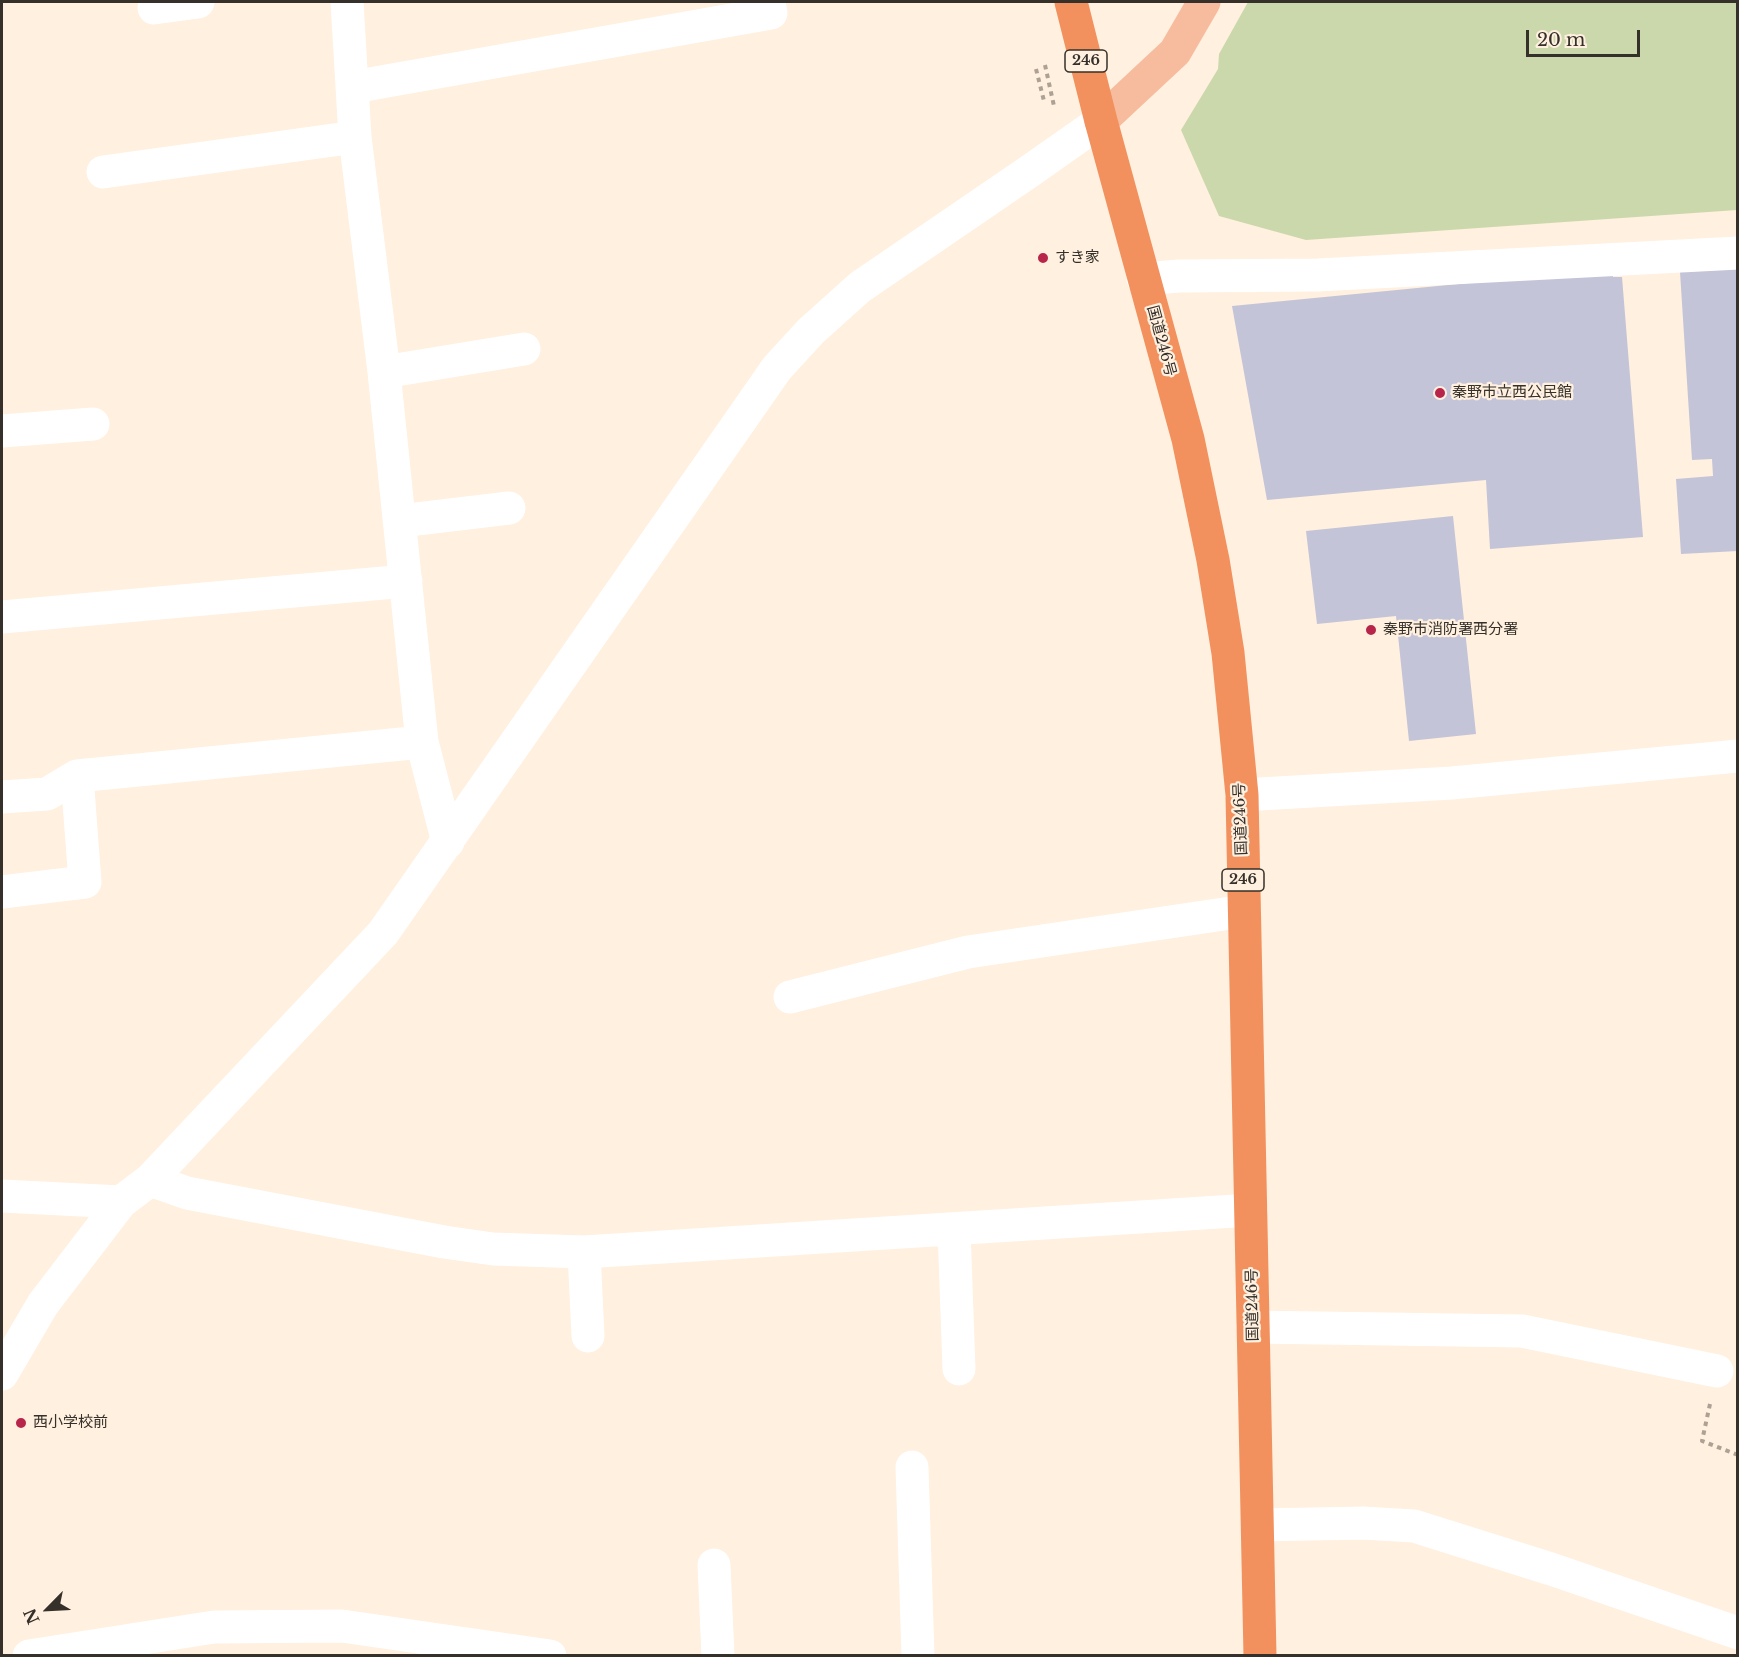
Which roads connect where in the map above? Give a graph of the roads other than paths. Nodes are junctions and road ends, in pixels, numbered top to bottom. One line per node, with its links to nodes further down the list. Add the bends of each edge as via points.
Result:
1 (198, 2): 6 (street)
2 (347, 2): 7 (street)
3 (769, 2): 7 (street, via 771,13)
4 (1071, 2): 8 (highway, 国道246号 / 246)
5 (1204, 2): 8 (main road, via 1175,52)
6 (154, 8)
7 (353, 87): 9 (street)
8 (1101, 121): 12 (highway, 国道246号 / 246); 26 (street, via 860,287 810,331 777,368)
9 (355, 138): 10 (street); 14 (street)
10 (103, 172)
11 (1737, 253): 12 (street)
12 (1143, 279): 24 (highway, 国道246号 / 246, via 1188,439 1213,560 1228,653)
13 (524, 349): 14 (street)
14 (384, 372): 18 (street)
15 (93, 424): 16 (street)
16 (2, 431)
17 (509, 508): 18 (street)
18 (400, 521): 19 (street)
19 (406, 581): 20 (street); 21 (street)
20 (2, 617)
21 (422, 742): 23 (street); 26 (street)
22 (1737, 756): 24 (street, via 1452,783)
23 (77, 776): 25 (street, via 47,794); 27 (street, via 85,882)
24 (1242, 795): 28 (highway, 国道246号 / 246)
25 (2, 797)
26 (448, 842): 30 (street, via 383,933)
27 (2, 892)
28 (1244, 911): 29 (street, via 968,952); 33 (highway, 国道246号 / 246)
29 (790, 997)
30 (150, 1180): 32 (street); 35 (street, via 187,1193 444,1242 493,1249)
31 (2, 1196): 32 (street)
32 (121, 1202): 40 (street, via 43,1304)
33 (1251, 1210): 34 (street); 36 (highway, 国道246号 / 246)
34 (954, 1229): 35 (street); 38 (street)
35 (584, 1252): 37 (street)
36 (1253, 1327): 39 (street, via 1522,1331); 42 (highway, 国道246号 / 246)
37 (588, 1336)
38 (959, 1369)
39 (1717, 1371)
40 (2, 1374)
41 (912, 1467): 48 (street)
42 (1258, 1525): 44 (street, via 1414,1526 1551,1569); 49 (highway, 国道246号 / 246)
43 (714, 1565): 47 (street)
44 (1732, 1640)
45 (29, 1656): 46 (street, via 214,1627 342,1626)
46 (550, 1656)
47 (718, 1656)
48 (918, 1656)
49 (1260, 1656)

